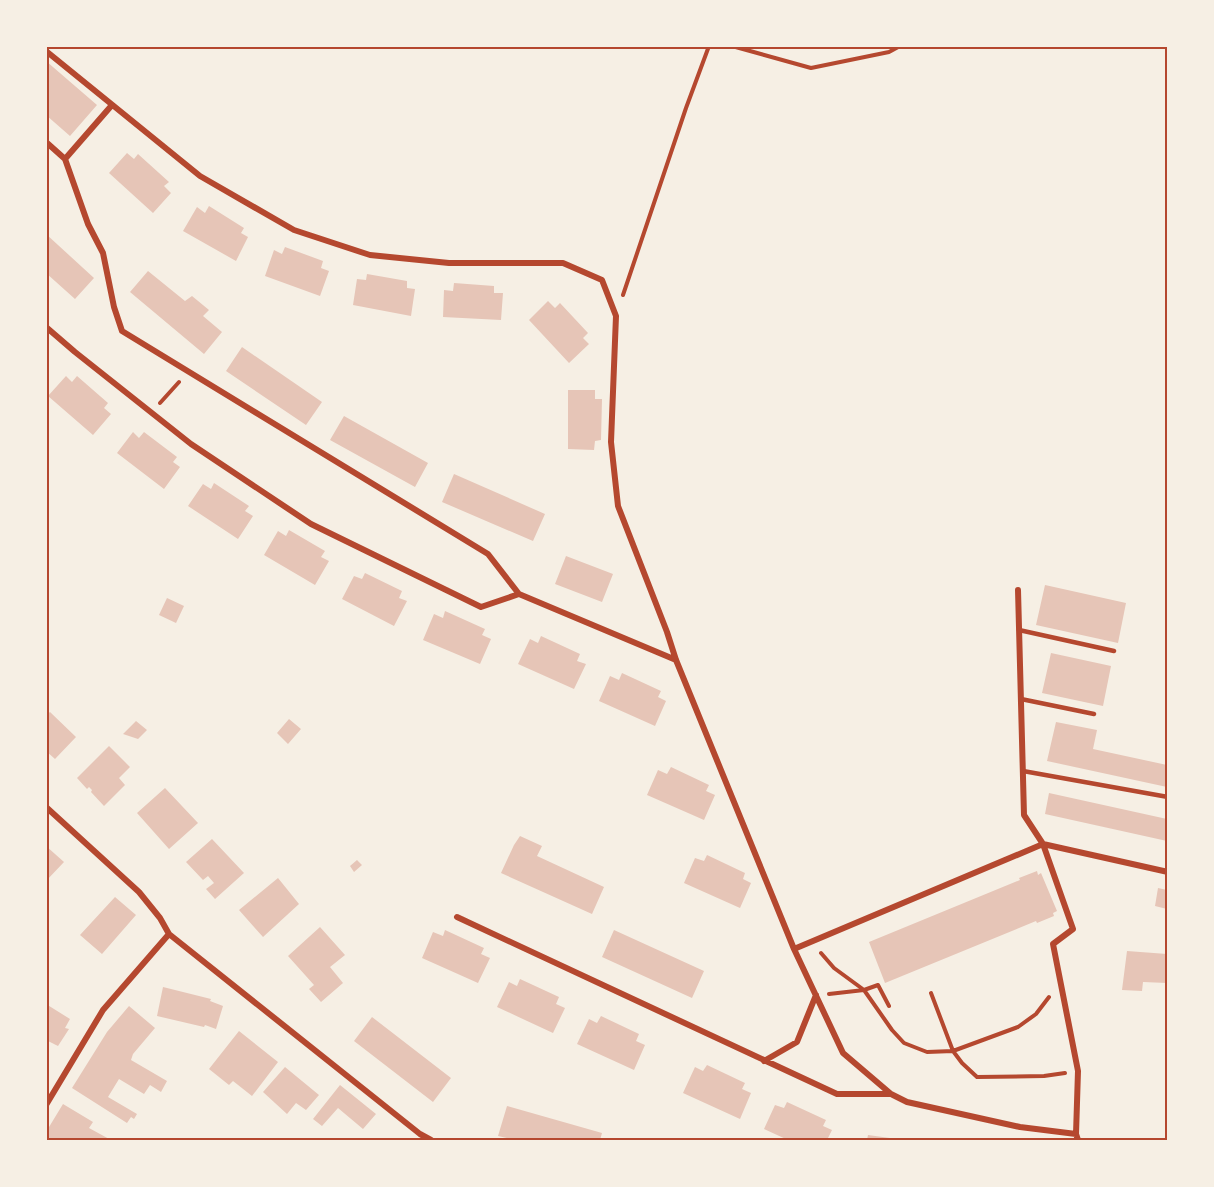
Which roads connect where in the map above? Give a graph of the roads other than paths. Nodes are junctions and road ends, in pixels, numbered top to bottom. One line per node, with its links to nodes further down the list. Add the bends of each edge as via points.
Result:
1 (46, 51): 2 (street)
2 (112, 105): 4 (street); 10 (street, via 200,176 294,230 370,255 449,263 563,263 602,280 616,316 611,441 618,506)
3 (46, 142): 4 (street)
4 (65, 159): 7 (street, via 103,254 122,331 488,554)
5 (46, 327): 7 (street, via 191,444 311,524 482,607)
6 (1018, 590): 8 (street)
7 (519, 594): 10 (street)
8 (1019, 630): 9 (lane); 11 (street)
9 (1114, 651)
10 (676, 660): 20 (street)
11 (1021, 699): 12 (lane); 13 (street)
12 (1094, 714)
13 (1023, 771): 14 (lane); 16 (street, via 1024,814)
14 (1167, 797)
15 (46, 807): 19 (street, via 139,892)
16 (1043, 844): 17 (street); 20 (street); 25 (street, via 1072,929 1053,944 1078,1071)
17 (1167, 872)
18 (457, 917): 22 (street)
19 (169, 934): 24 (street, via 102,1010); 26 (street)
20 (794, 949): 21 (street)
21 (816, 995): 22 (street, via 797,1042); 23 (street, via 843,1053)
22 (764, 1061): 23 (street, via 837,1094)
23 (891, 1094): 25 (street, via 908,1102)
24 (46, 1105)
25 (1077, 1137)
26 (431, 1140)

